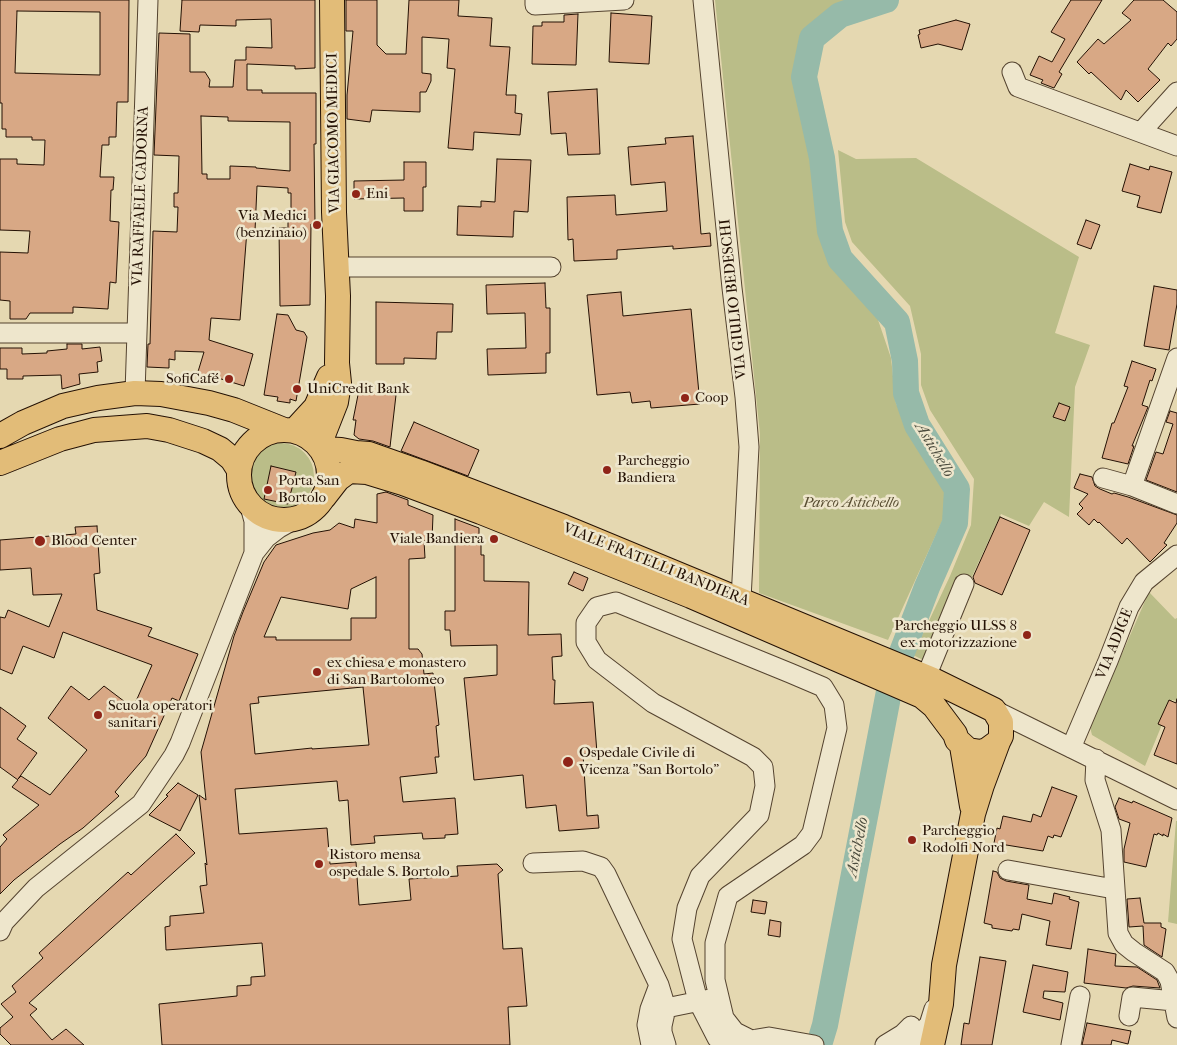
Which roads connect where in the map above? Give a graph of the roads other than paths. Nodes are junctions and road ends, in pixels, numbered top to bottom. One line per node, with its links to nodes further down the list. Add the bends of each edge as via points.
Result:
1 (148, 0): 13 (street, VIA RAFFAELE CADORNA)
2 (332, 0): 10 (main road, VIA GIACOMO MEDICI)
3 (535, 0): 4 (street, via 536,5)
4 (624, 0)
5 (703, 0): 33 (street, VIA GIULIO BEDESCHI, via 748,438)
6 (1012, 72): 8 (street, via 1018,88)
7 (1177, 92): 8 (street)
8 (1141, 132): 9 (street)
9 (1177, 146)
10 (337, 267): 11 (street); 15 (main road, VIA GIACOMO MEDICI)
11 (552, 268)
12 (0, 333): 13 (street)
13 (136, 333): 16 (street, VIA RAFFAELE CADORNA)
14 (1177, 358): 25 (street)
15 (337, 363): 17 (main road, VIA GIACOMO MEDICI, via 339,383); 18 (main road, VIA GIACOMO MEDICI, via 316,407)
16 (135, 393): 18 (main road, via 209,403); 19 (main road, via 63,406)
17 (336, 402): 20 (main road, VIA GIACOMO MEDICI, via 323,435); 21 (main road, VIA GIACOMO MEDICI, via 340,431 347,441)
18 (289, 430): 20 (main road, via 305,435); 23 (main road, via 273,431 254,442)
19 (0, 436)
20 (322, 449): 21 (main road, VIALE FRATELLI BANDIERA); 26 (main road, via 330,474)
21 (369, 454): 33 (main road, VIALE FRATELLI BANDIERA, via 564,527)
22 (0, 463): 23 (main road, via 60,439 94,430 147,426 169,430 220,449)
23 (239, 470): 27 (main road)
24 (1103, 478): 25 (street)
25 (1132, 486): 28 (street)
26 (324, 497): 29 (main road, via 307,514); 34 (main road, VIALE FRATELLI BANDIERA, via 349,471 378,475)
27 (248, 503): 29 (main road, via 272,518); 30 (street, via 254,521)
28 (1177, 504)
29 (297, 518): 30 (street, via 266,538)
30 (254, 553): 46 (street, via 174,756 140,804 36,888 4,922)
31 (1177, 554): 39 (street, VIA ADIGE, via 1144,582 1128,607 1108,661)
32 (964, 584): 35 (street)
33 (741, 600): 34 (main road, VIALE FRATELLI BANDIERA)
34 (875, 665): 35 (main road, VIALE FRATELLI BANDIERA)
35 (915, 679): 36 (main road, VIALE FRATELLI BANDIERA); 38 (main road, VIALE FRATELLI BANDIERA)
36 (989, 707): 37 (main road, via 1002,722); 38 (main road, via 975,704 960,711 956,718); 39 (street, VIALE FRATELLI BANDIERA)
37 (999, 739): 38 (main road, VIALE FRATELLI BANDIERA, via 981,752 974,752); 39 (street, VIALE FRATELLI BANDIERA); 42 (main road)
38 (958, 740): 42 (main road)
39 (1063, 744): 40 (street, VIALE FRATELLI BANDIERA)
40 (1096, 759): 41 (street, VIALE FRATELLI BANDIERA); 45 (street, via 1095,780 1111,830)
41 (1177, 800)
42 (973, 814): 54 (main road, via 944,965 934,986)
43 (533, 863): 47 (street, via 583,862 601,867 612,883)
44 (1008, 870): 45 (street)
45 (1114, 889): 52 (street, via 1118,933 1124,944 1165,972)
46 (0, 931)
47 (659, 985): 51 (street); 56 (street, via 647,1025)
48 (717, 989): 50 (street); 50 (street, via 714,942 728,896 803,845 812,833 838,728 834,705 823,687 616,602 597,607 586,623 586,642 597,660 653,702 753,757 763,767 766,786 759,815 700,876 687,908 682,939); 55 (street, via 727,1022 745,1038)
49 (1080, 996): 62 (street)
50 (698, 1001): 51 (street); 58 (street, via 717,1038)
51 (666, 1008): 57 (street, via 662,1032)
52 (1176, 1009): 53 (street, via 1132,997)
53 (1129, 1016)
54 (929, 1027): 60 (street, via 903,1034); 61 (street)
55 (744, 1043): 59 (street, via 770,1037)
56 (651, 1045)
57 (666, 1045)
58 (726, 1045)
59 (814, 1045)
60 (885, 1045)
61 (905, 1045)
62 (1071, 1045)

